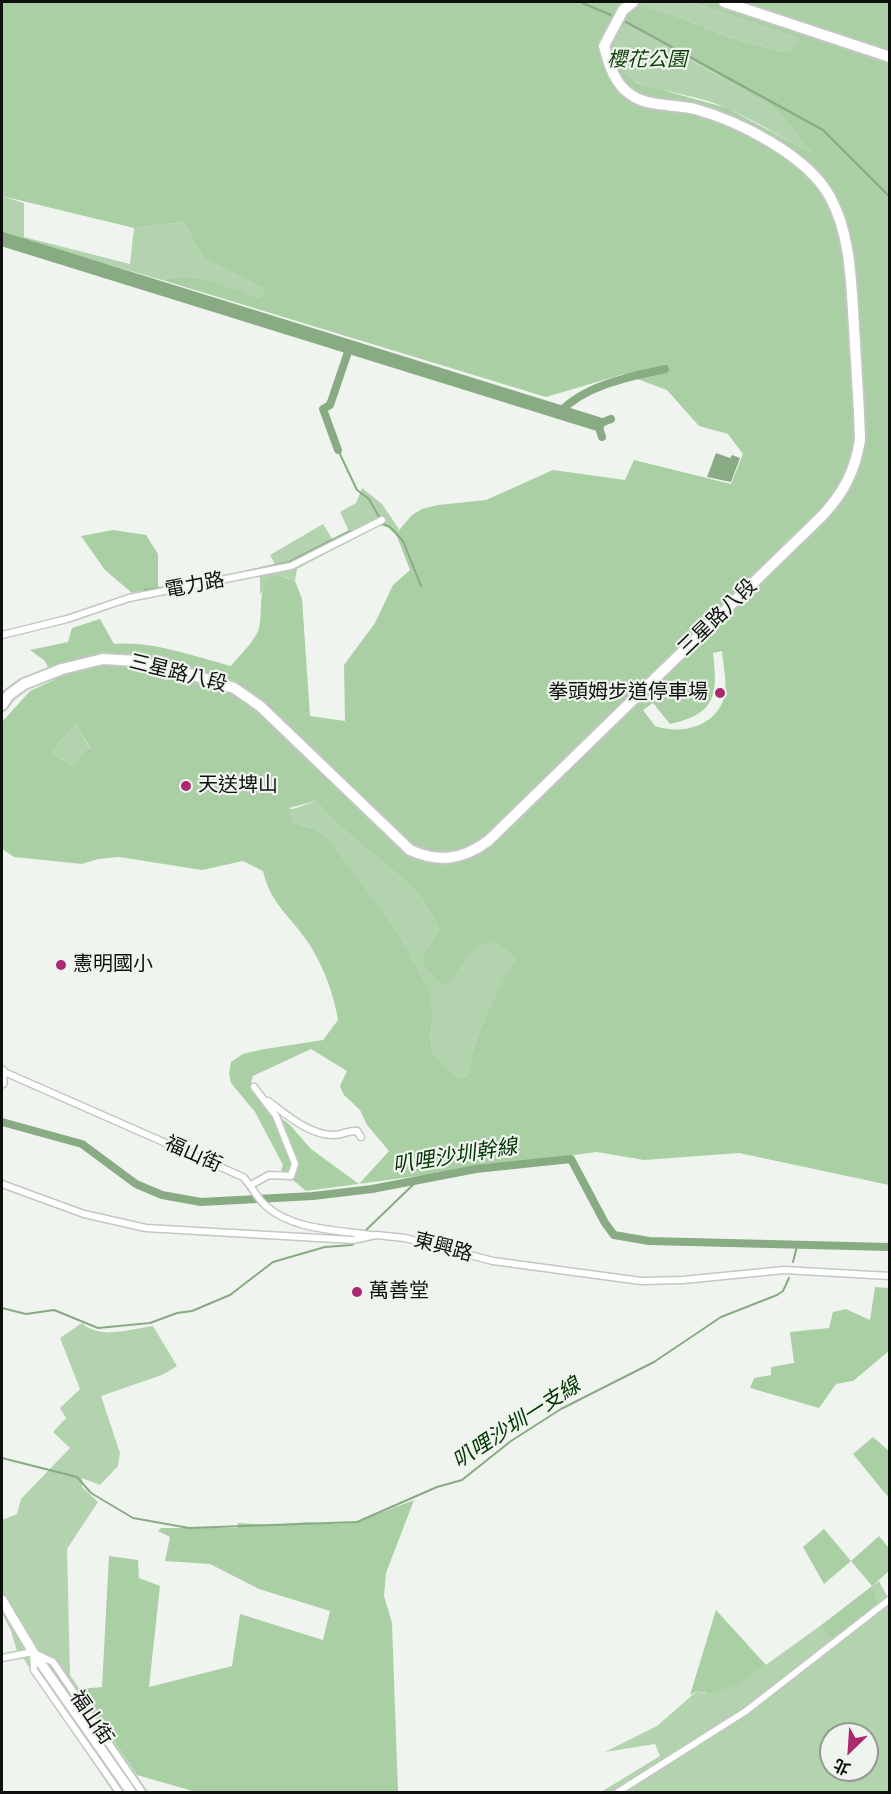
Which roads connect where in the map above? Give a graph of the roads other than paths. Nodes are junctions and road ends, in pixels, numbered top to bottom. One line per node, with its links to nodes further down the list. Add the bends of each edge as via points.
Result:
1 (633, 2): 6 (main road, 三星路八段, via 623,10 604,46 619,84 634,97 713,115 778,148 817,178 830,197 848,250 860,440 857,459 841,495 488,841 456,858 426,857 410,850 260,706 234,688 137,661 104,659 24,684)
2 (724, 2): 3 (main road)
3 (890, 57)
4 (382, 520): 5 (street, 電力路, via 291,566 129,598)
5 (2, 635)
6 (2, 705)
7 (2, 1071): 8 (street, 福山街); 13 (street, 福山街, via 243,1177)
8 (2, 1083)
9 (254, 1087): 10 (street)
10 (263, 1096): 11 (street, via 297,1123 319,1133 335,1135 350,1130); 13 (street, via 276,1116 295,1164 294,1172 284,1178 269,1175)
11 (361, 1137)
12 (2, 1184): 14 (street, 東興路, via 84,1214 146,1228 353,1240)
13 (250, 1185): 14 (street, 福山街, via 276,1214 304,1224)
14 (376, 1235): 15 (street, 東興路, via 405,1238 493,1261 641,1281 683,1281 784,1270)
15 (890, 1276)
16 (890, 1599): 23 (street, via 746,1711)
17 (2, 1600): 18 (street, 福山街)
18 (33, 1652): 19 (street); 20 (street, 福山街, via 34,1670); 21 (street, 福山街); 22 (street, 福山街, via 53,1662)
19 (2, 1658)
20 (119, 1792)
21 (131, 1792)
22 (142, 1792)
23 (618, 1792)

